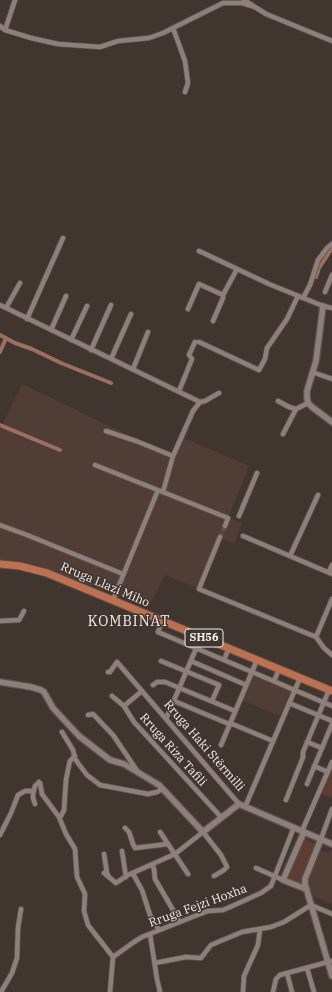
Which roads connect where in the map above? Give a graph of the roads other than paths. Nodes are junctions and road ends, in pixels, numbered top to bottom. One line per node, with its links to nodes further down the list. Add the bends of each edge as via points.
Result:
1 (15, 0): 6 (street)
2 (244, 0): 3 (street)
3 (255, 7): 5 (street, via 242,3 223,3); 7 (street, via 278,20)
4 (0, 26): 6 (street)
5 (173, 28): 6 (street, via 149,38 118,41 100,47 58,44); 8 (street, via 185,61 188,83)
6 (5, 30)
7 (332, 41)
8 (185, 92)
9 (63, 238): 28 (street)
10 (332, 244): 19 (street, via 315,266 310,285)
11 (199, 251): 12 (street)
12 (237, 269): 17 (street); 19 (street)
13 (332, 275): 15 (street)
14 (20, 283): 24 (street)
15 (331, 284): 16 (street)
16 (326, 292)
17 (223, 295): 26 (street, via 199,284); 29 (street)
18 (66, 296): 30 (street)
19 (300, 297): 23 (street); 38 (street, via 267,348 259,370 197,342 190,355 192,359)
20 (0, 305): 24 (street)
21 (111, 305): 33 (street)
22 (87, 306): 32 (street)
23 (323, 306): 25 (street); 36 (street, via 316,361)
24 (6, 308): 28 (street)
25 (332, 308)
26 (188, 309)
27 (131, 314): 34 (street)
28 (27, 319): 30 (street)
29 (213, 321)
30 (51, 330): 32 (street)
31 (148, 332): 35 (street)
32 (71, 340): 33 (street)
33 (91, 350): 34 (street)
34 (111, 359): 35 (street)
35 (133, 369): 38 (street)
36 (312, 372): 37 (street); 42 (street, via 307,391)
37 (332, 379)
38 (179, 391): 41 (street)
39 (219, 393): 41 (street)
40 (278, 401): 43 (street)
41 (200, 402): 47 (street, via 189,419)
42 (308, 403): 43 (street); 44 (street)
43 (296, 409): 46 (street)
44 (332, 422)
45 (106, 432): 47 (street)
46 (283, 434)
47 (173, 456): 50 (street)
48 (95, 464): 50 (street)
49 (257, 473): 52 (street)
50 (161, 491): 54 (street, via 228,518); 61 (street)
51 (318, 495): 57 (street)
52 (239, 516)
53 (0, 525): 61 (street)
54 (225, 526)
55 (242, 536): 57 (street)
56 (220, 537): 68 (street, via 199,589)
57 (290, 556): 60 (street)
58 (0, 564): 63 (main road, Rruga Llazi Miho / SH56, via 38,570)
59 (332, 565): 60 (street)
60 (330, 573)
61 (123, 574): 63 (street)
62 (332, 599): 68 (street)
63 (113, 600): 66 (main road, Rruga Llazi Miho / SH56)
64 (24, 610): 65 (street, via 19,620)
65 (0, 621)
66 (162, 621): 67 (main road, Rruga Llazi Miho / SH56); 69 (street, via 158,632)
67 (201, 637): 69 (street); 70 (main road, Rruga Llazi Miho / SH56)
68 (316, 637): 71 (street)
69 (197, 648): 72 (street); 75 (street)
70 (229, 648): 72 (street); 73 (main road, Rruga Llazi Miho / SH56)
71 (332, 655)
72 (224, 660): 79 (street)
73 (257, 660): 76 (main road, Rruga Llazi Miho / SH56); 79 (street)
74 (160, 661): 78 (street)
75 (191, 661): 78 (street); 84 (street)
76 (279, 669): 80 (main road, Rruga Llazi Miho / SH56); 81 (street)
77 (108, 672): 87 (street, Rruga Haki Stërmilli, via 117,662)
78 (186, 672): 85 (street); 91 (street, via 219,685)
79 (252, 672): 81 (street); 84 (street)
80 (300, 678): 86 (street); 88 (main road, Rruga Llazi Miho / SH56)
81 (274, 681): 86 (street)
82 (0, 682): 114 (street, via 41,690 53,708 79,736 110,760)
83 (153, 685): 85 (street, via 162,682)
84 (246, 685): 96 (street)
85 (180, 688): 90 (street); 91 (street)
86 (295, 690): 92 (street); 93 (street)
87 (142, 691): 94 (street); 99 (street, Rruga Haki Stërmilli)
88 (331, 691): 92 (street)
89 (112, 696): 94 (street, Rruga Riza Tafili)
90 (174, 701): 99 (street); 101 (street)
91 (212, 701): 96 (street)
92 (324, 702): 95 (street); 98 (street)
93 (289, 703): 98 (street); 106 (street)
94 (124, 706): 124 (street, Rruga Riza Tafili, via 134,722)
95 (332, 706)
96 (235, 711): 101 (street)
97 (88, 715): 114 (street, via 93,714 113,735)
98 (319, 715): 100 (street); 107 (street)
99 (166, 720): 120 (street, Rruga Haki Stërmilli)
100 (332, 721)
101 (230, 723): 106 (street); 108 (street)
102 (332, 724): 104 (street)
103 (62, 732): 110 (street)
104 (327, 737): 105 (street); 109 (street)
105 (332, 739)
106 (273, 741): 121 (street)
107 (308, 742): 109 (street); 118 (street)
108 (221, 745)
109 (322, 748): 112 (street)
110 (75, 756): 116 (street, via 87,775 100,785 148,794); 123 (street, via 70,761 64,810)
111 (332, 762): 113 (street)
112 (314, 766): 113 (street); 115 (street)
113 (328, 772): 127 (street)
114 (138, 773): 116 (street)
115 (307, 784)
116 (162, 788): 129 (street)
117 (34, 791): 119 (street); 123 (street, via 37,783 40,783 42,794); 130 (street, via 18,794 12,813)
118 (286, 800)
119 (35, 804)
120 (239, 804): 121 (street, Rruga Haki Stërmilli); 124 (street)
121 (245, 807): 125 (street, Rruga Haki Stërmilli)
122 (332, 809): 131 (street)
123 (59, 817): 155 (street, via 75,849 77,878 85,894 86,919 94,934)
124 (221, 818): 129 (street)
125 (294, 827): 127 (street, Rruga Haki Stërmilli); 143 (street, Rruga Fejzi Hoxha)
126 (125, 828): 132 (street, via 135,848)
127 (303, 831): 131 (street, Rruga Haki Stërmilli); 146 (street)
128 (160, 832): 132 (street)
129 (203, 832): 136 (street); 142 (street, via 227,867)
130 (0, 835)
131 (321, 839): 133 (street, Rruga Haki Stërmilli); 147 (street, via 305,879)
132 (168, 844): 136 (street)
133 (332, 844)
134 (122, 851): 144 (street)
135 (104, 854): 145 (street)
136 (175, 854): 137 (street); 141 (street)
137 (152, 865): 140 (street); 151 (street, via 155,880)
138 (256, 868): 143 (street)
139 (104, 873): 145 (street)
140 (133, 874): 144 (street); 153 (street)
141 (188, 874)
142 (214, 876)
143 (274, 876): 146 (street); 151 (street, Rruga Fejzi Hoxha, via 270,886 261,893 223,910 204,913)
144 (126, 877): 145 (street, via 116,883)
145 (110, 879)
146 (283, 880): 147 (street)
147 (306, 889): 148 (street)
148 (311, 905): 150 (street); 152 (street, via 284,922); 156 (street)
149 (21, 909): 161 (street, via 17,958)
150 (332, 914)
151 (180, 922): 153 (street, Rruga Fejzi Hoxha)
152 (260, 929): 157 (street, via 242,932 211,945 201,958); 164 (street, via 258,945 244,976)
153 (159, 930): 154 (street, Rruga Fejzi Hoxha)
154 (150, 934): 155 (street, Rruga Fejzi Hoxha); 157 (street)
155 (113, 956): 162 (street)
156 (330, 962): 158 (street); 160 (street)
157 (155, 963): 163 (street)
158 (307, 968): 159 (street); 167 (street)
159 (287, 973): 165 (street, via 278,976); 166 (street)
160 (332, 976)
161 (1, 992)
162 (110, 992)
163 (160, 992)
164 (244, 992)
165 (273, 992)
166 (292, 992)
167 (314, 992)

